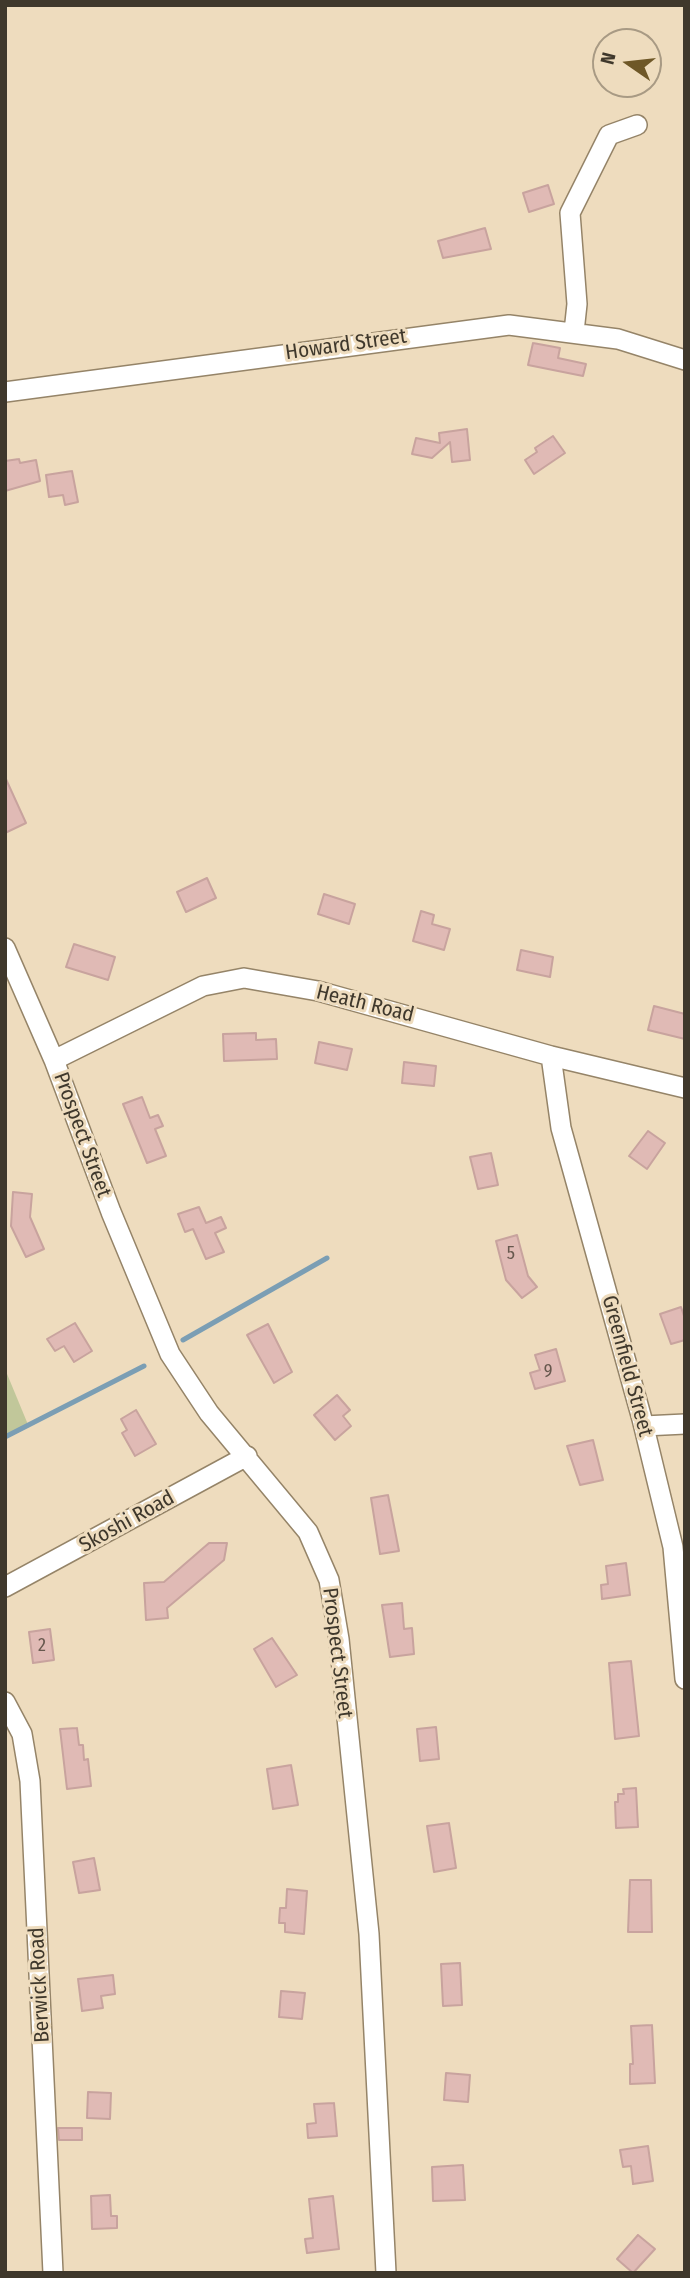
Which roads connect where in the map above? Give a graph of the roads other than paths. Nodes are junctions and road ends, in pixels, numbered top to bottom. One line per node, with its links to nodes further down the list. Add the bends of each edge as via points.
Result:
1 (637, 125): 2 (street, via 609,135 570,213 577,304)
2 (574, 332): 3 (street, Howard Street, via 618,339); 4 (street, Howard Street, via 481,327)
3 (685, 360)
4 (5, 392)
5 (5, 948): 7 (street, Prospect Street)
6 (551, 1056): 7 (street, Heath Road, via 318,991 244,978 204,986); 8 (street, Heath Road); 10 (street, Greenfield Street, via 561,1128)
7 (54, 1060): 11 (street, Prospect Street, via 164,1342 202,1403)
8 (685, 1088)
9 (685, 1424): 10 (street)
10 (644, 1426): 13 (street, Greenfield Street, via 673,1548)
11 (247, 1456): 12 (street, Skoshi Road); 16 (street, Prospect Street, via 308,1532 334,1605 369,1934)
12 (5, 1587)
13 (685, 1679)
14 (5, 1702): 15 (street, Berwick Road, via 22,1734 30,1781)
15 (54, 2273)
16 (386, 2273)

